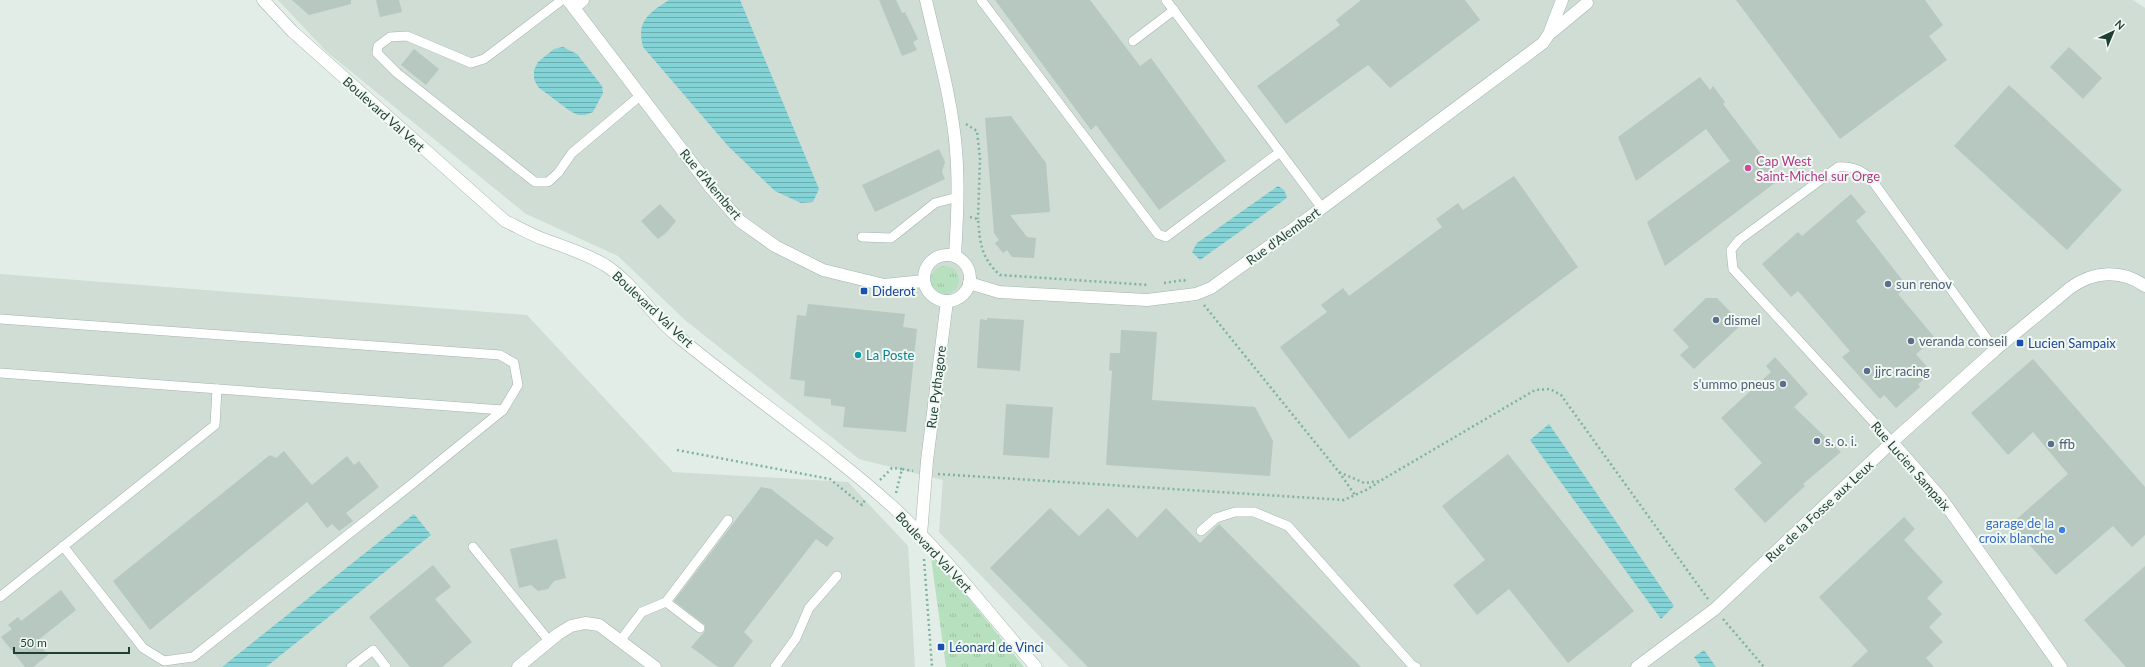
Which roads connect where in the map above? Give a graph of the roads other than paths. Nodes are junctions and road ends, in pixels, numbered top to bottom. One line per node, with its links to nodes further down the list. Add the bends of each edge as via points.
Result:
1 (263, 0): 30 (street, Boulevard Val Vert, via 292,31 505,221 541,238 586,254 607,266 626,282 675,334 810,438)
2 (562, 0): 12 (lane, via 484,59 471,63 407,36 390,37 378,46 377,54 397,73 535,182 548,182 572,153)
3 (926, 0): 14 (street, via 951,115 956,149)
4 (981, 0): 13 (lane, via 1158,234 1166,237)
5 (1166, 0): 9 (lane)
6 (1563, 0): 8 (street, Rue d'Alembert, via 1578,5); 10 (street, Rue d'Alembert)
7 (575, 2): 12 (street, Rue d'Alembert)
8 (1590, 2): 10 (street, Rue d'Alembert)
9 (1174, 10): 11 (lane); 13 (lane)
10 (1549, 34): 15 (street, Rue d'Alembert, via 1543,43)
11 (1133, 41)
12 (641, 95): 18 (street, Rue d'Alembert, via 740,221 775,246 823,270 884,285)
13 (1280, 152): 15 (lane)
14 (958, 197): 16 (lane, via 935,203 891,238); 17 (street)
15 (1322, 208): 19 (street, Rue d'Alembert, via 1211,288 1196,294 1147,300 999,292)
16 (862, 237)
17 (955, 256): 18 (street, via 944,254 931,260 924,273); 19 (street, via 964,262 968,269)
18 (924, 281): 21 (street, via 929,293)
19 (969, 283): 21 (street, via 961,296)
20 (2145, 286): 23 (street, Rue de la Fosse aux Leux, via 2111,274 2083,279)
21 (947, 301): 30 (street, Rue Pythagore)
22 (0, 319): 26 (lane, via 500,355 514,363 518,385)
23 (1995, 350): 27 (street, Rue de la Fosse aux Leux); 27 (lane, Rue Lucien Sampaix, via 1871,179 1857,169 1838,167 1738,240 1731,250 1733,269)
24 (0, 373): 25 (lane)
25 (217, 389): 26 (lane); 31 (lane, via 215,425)
26 (502, 410): 31 (lane, via 193,657 164,661 143,648)
27 (1892, 442): 46 (street, Rue de la Fosse aux Leux, via 1715,609); 47 (street, Rue Lucien Sampaix, via 1941,498)
28 (728, 520): 35 (lane)
29 (1201, 531): 45 (lane, via 1216,518 1235,512 1254,512 1288,526)
30 (921, 535): 44 (street, Boulevard Val Vert)
31 (63, 546): 34 (lane)
32 (473, 547): 38 (lane)
33 (837, 576): 43 (lane, via 809,608 796,638)
34 (0, 597)
35 (666, 602): 36 (lane); 37 (lane, via 642,612)
36 (700, 628)
37 (620, 641): 38 (street, via 599,625 585,623 571,626); 42 (street)
38 (550, 642): 41 (street)
39 (351, 667): 40 (lane, via 373,650)
40 (386, 667)
41 (518, 667)
42 (655, 667)
43 (775, 667)
44 (1036, 667)
45 (1416, 667)
46 (1638, 667)
47 (2061, 667)

